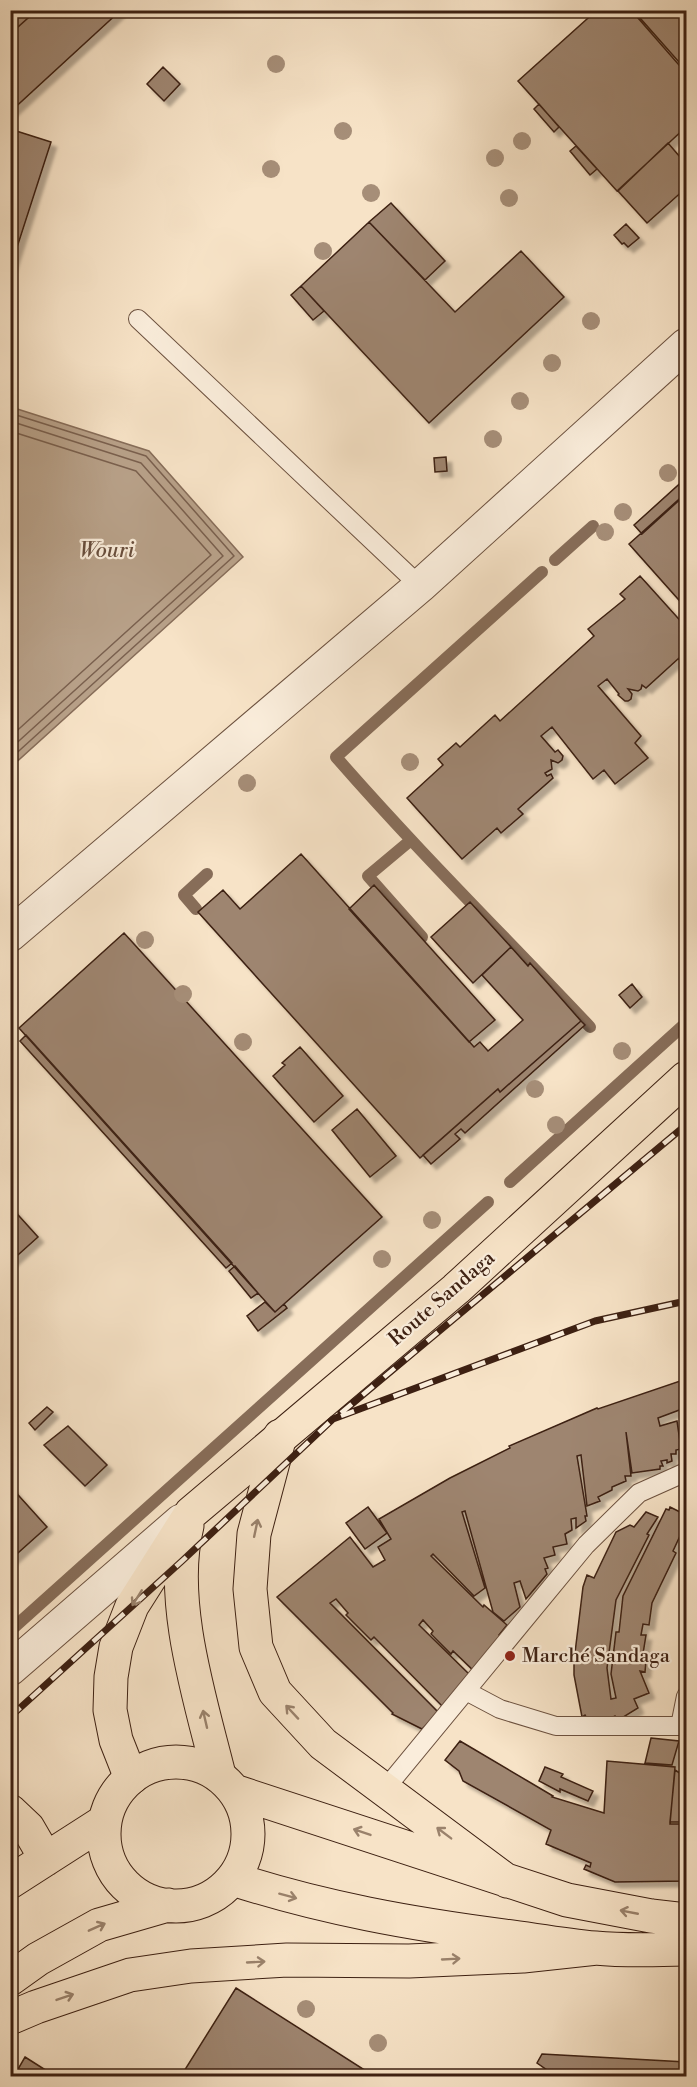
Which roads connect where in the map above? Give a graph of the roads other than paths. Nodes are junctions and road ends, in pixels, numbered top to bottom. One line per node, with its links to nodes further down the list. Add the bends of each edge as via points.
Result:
1 (138, 319): 3 (lane)
2 (687, 345): 3 (street)
3 (420, 586): 4 (street)
4 (10, 934)
5 (687, 1078): 6 (main road, Route Sandaga, via 456,1290)
6 (280, 1437): 8 (main road, Route Sandaga); 15 (main road, one-way to 6, via 323,1744 275,1692 256,1647 250,1588 254,1534)
7 (687, 1472): 10 (lane, via 639,1493 593,1538)
8 (191, 1512): 9 (street, Route Sandaga); 13 (main road, Route Sandaga, one-way to 13, via 132,1606 116,1647 110,1710 116,1740); 14 (main road, one-way to 8, via 194,1673 184,1615 182,1561)
9 (10, 1669)
10 (466, 1691): 12 (lane, via 501,1709 556,1726); 15 (lane)
11 (687, 1696): 12 (lane)
12 (683, 1726)
13 (131, 1778): 14 (main road, via 147,1768 184,1762 202,1767); 17 (main road, via 119,1790)
14 (226, 1783): 19 (main road, via 247,1819 247,1851); 20 (main road, one-way to 14)
15 (385, 1789): 20 (main road, one-way to 15)
16 (10, 1811): 18 (main road, via 28,1828)
17 (105, 1821): 18 (main road); 22 (main road, via 105,1845 112,1867 126,1886 145,1899)
18 (46, 1859): 21 (main road)
19 (233, 1879): 22 (main road, via 215,1895 192,1904); 24 (main road, one-way to 24, via 391,1920)
20 (507, 1881): 23 (main road, one-way to 20, via 567,1900)
21 (10, 1882)
22 (168, 1905): 26 (main road, one-way to 22, via 99,1925)
23 (687, 1920)
24 (597, 1948): 25 (main road); 27 (main road, one-way to 24, via 130,1975 191,1966 287,1960 420,1961)
25 (687, 1949)
26 (10, 1979)
27 (10, 2018)

